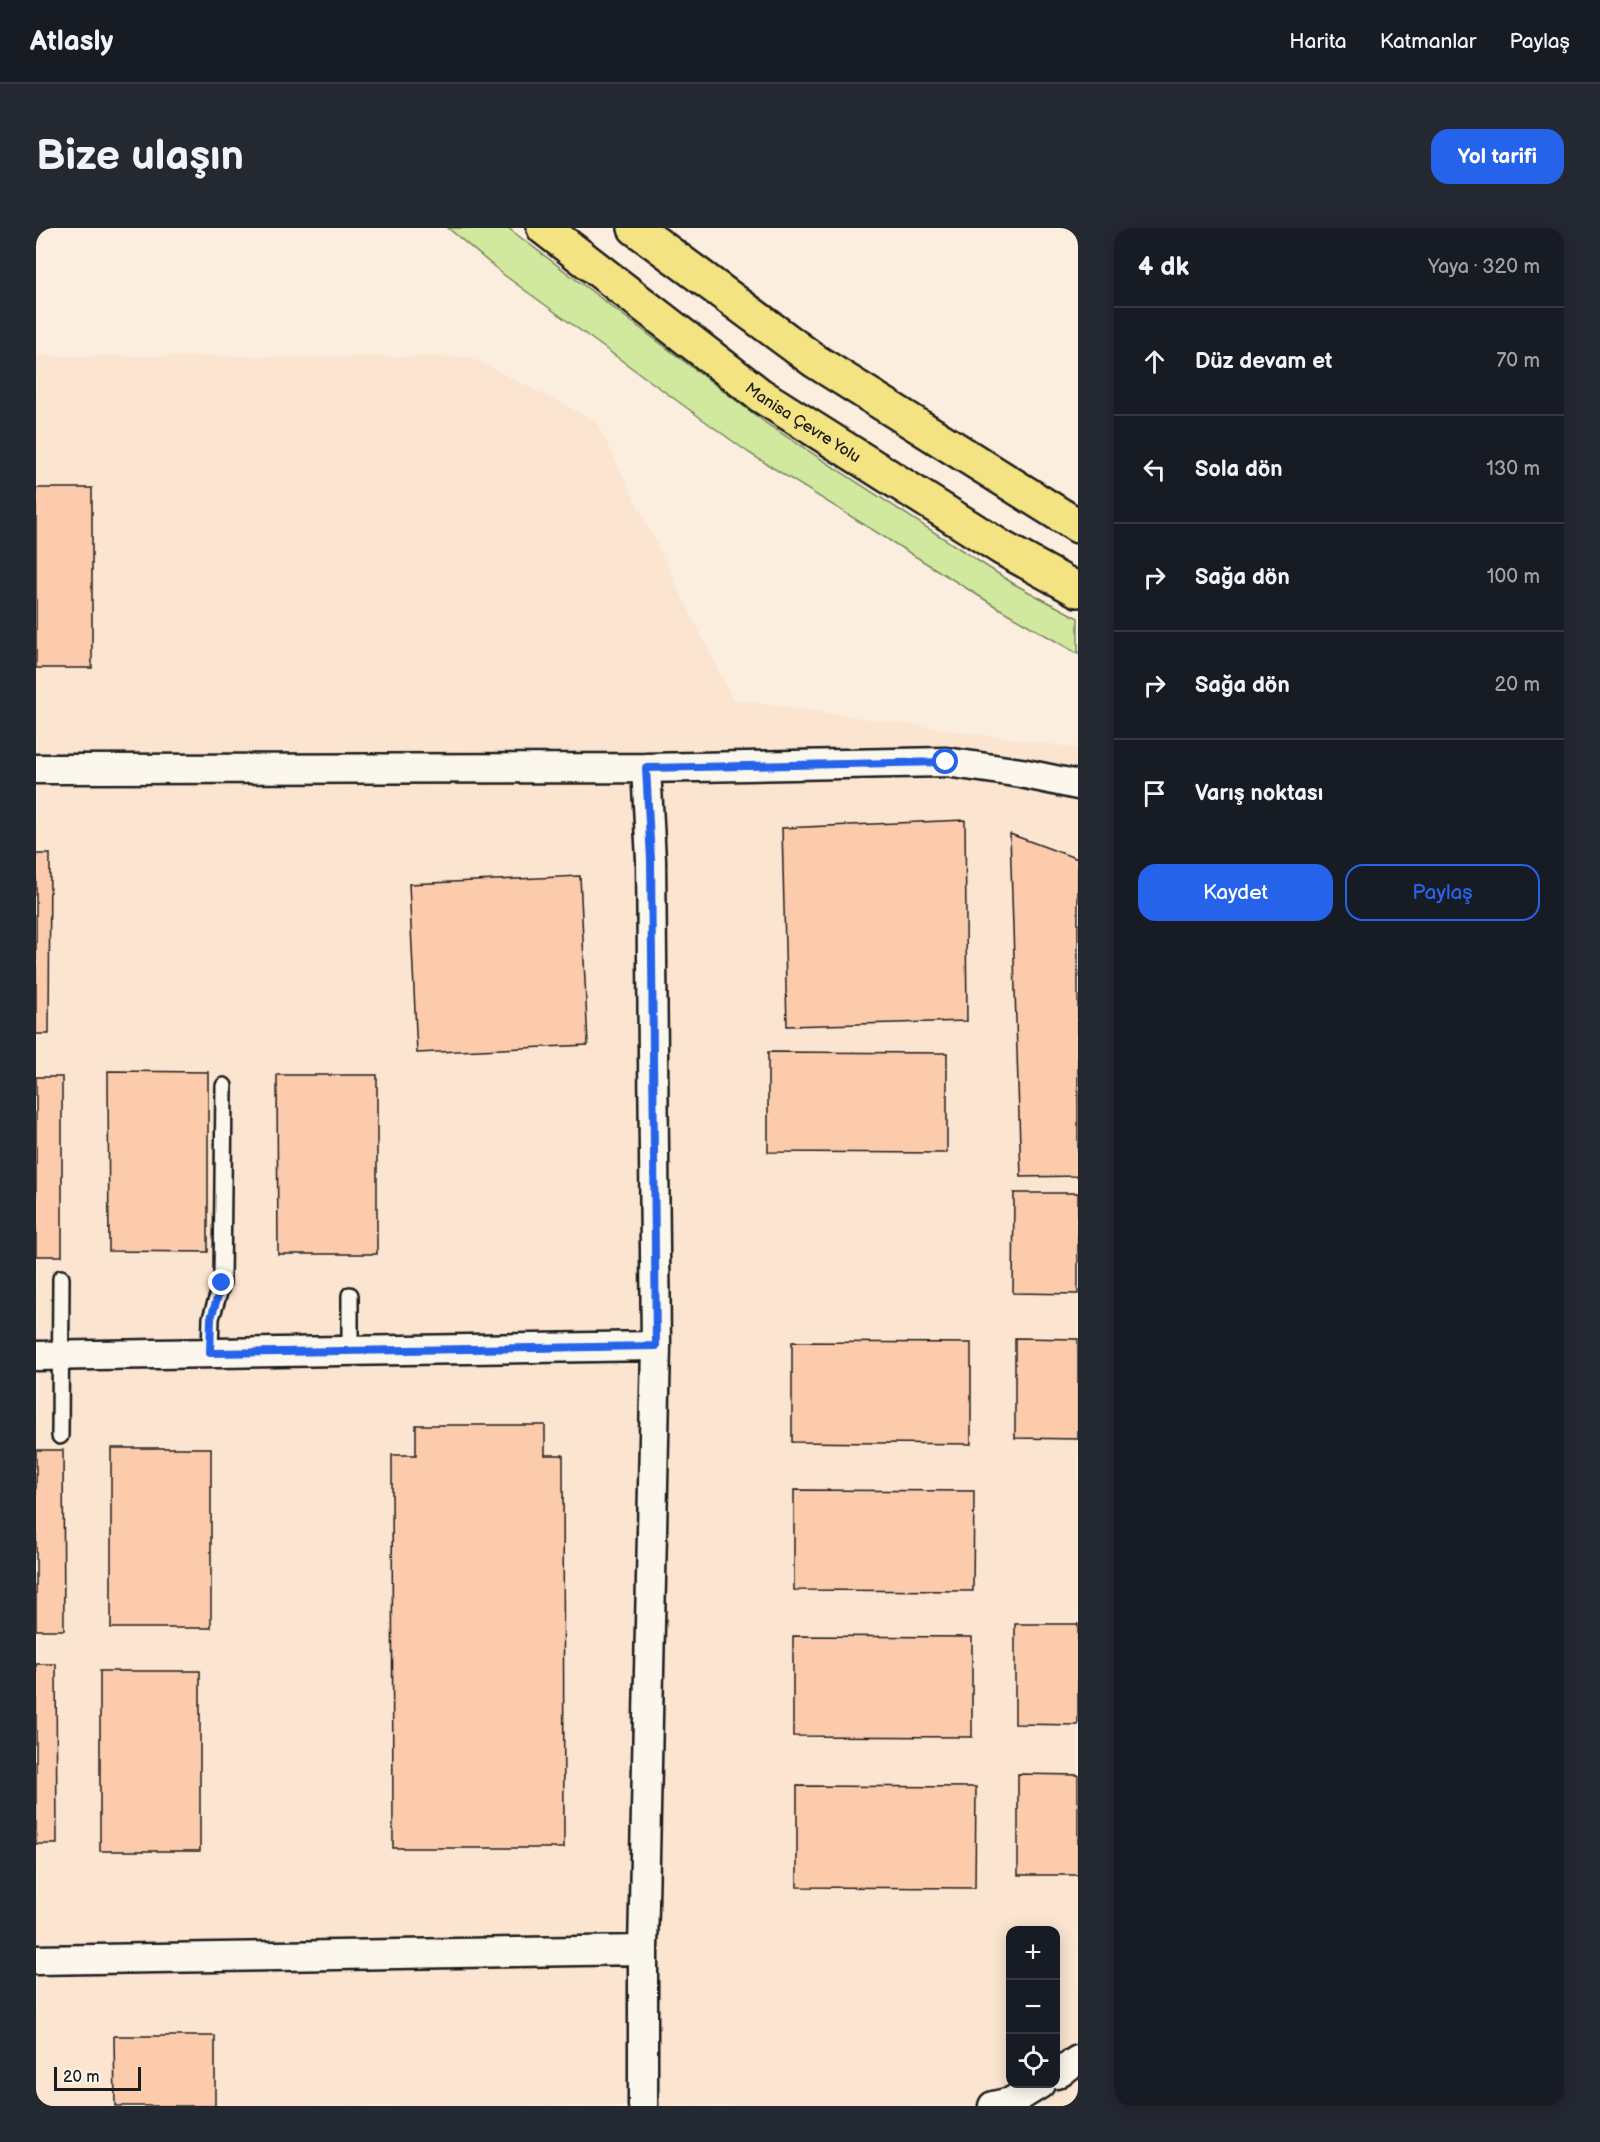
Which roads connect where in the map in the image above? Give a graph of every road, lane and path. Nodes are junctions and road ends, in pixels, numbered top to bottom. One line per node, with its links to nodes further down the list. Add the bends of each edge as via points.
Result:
1 (544, 228): 4 (highway, Manisa Çevre Yolu, via 760,395 1002,548)
2 (635, 228): 3 (highway, via 815,361)
3 (1078, 526)
4 (1078, 590)
5 (646, 768): 6 (street); 7 (street, via 946,762); 11 (street, via 651,860)
6 (36, 769)
7 (1078, 785)
8 (224, 1086): 13 (lane, via 222,1283 211,1318)
9 (61, 1278): 14 (lane)
10 (350, 1295): 12 (lane)
11 (656, 1346): 12 (street); 16 (street)
12 (350, 1351): 13 (street)
13 (210, 1353): 14 (street)
14 (49, 1356): 15 (lane)
15 (60, 1436)
16 (643, 1950): 17 (street); 21 (street)
17 (36, 1960)
18 (1078, 2060): 19 (street)
19 (1060, 2071)
20 (1034, 2088): 22 (street, via 1011,2102)
21 (643, 2106)
22 (993, 2106)

